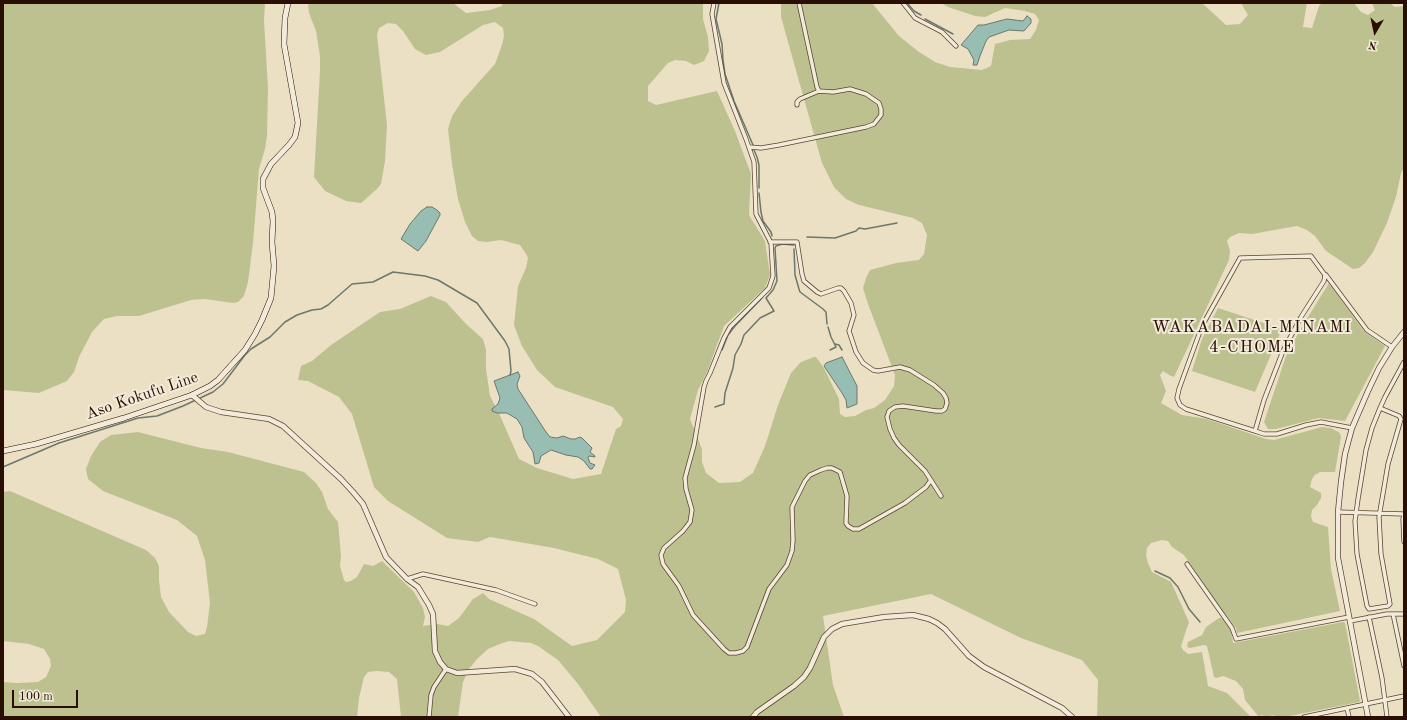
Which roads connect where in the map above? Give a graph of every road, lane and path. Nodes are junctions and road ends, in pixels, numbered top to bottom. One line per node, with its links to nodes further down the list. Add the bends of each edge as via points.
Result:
1 (288, 3): 14 (main road, Aso Kokufu Line, via 284,44 298,123 295,137 271,164 263,179 263,188 273,221 274,266 270,298 262,320 245,350 218,380)
2 (714, 3): 8 (street, via 712,14 724,83)
3 (799, 3): 6 (street)
4 (903, 3): 5 (street, via 915,18 942,32)
5 (956, 46)
6 (819, 91): 7 (street, via 800,99); 8 (street, via 850,89 866,94 879,103 881,116 874,124 866,127 779,146)
7 (797, 105)
8 (750, 148): 9 (street, via 754,162 756,214)
9 (770, 242): 19 (street, via 797,242 804,281 816,292 821,294 838,288 844,291 854,315 849,331 856,352 863,363 878,371 900,367 910,370 943,393 947,403 942,411 903,406 889,411 887,417 899,445); 19 (street, via 773,276 769,288 730,327 704,387 694,445 685,478 692,510 690,522 664,548 662,555 663,564 679,586 693,615 729,653 736,654 747,647 769,590 790,559 794,521 792,508 805,481 814,473 832,468 840,472 847,496 846,523 853,529 859,529 905,503)
10 (1325, 275): 12 (street, via 1367,330); 17 (street, via 1324,281 1283,351 1264,400); 17 (street, via 1311,256 1240,258 1202,326 1179,389 1177,398 1180,405)
11 (1404, 332): 12 (street)
12 (1392, 347): 16 (street, via 1379,368)
13 (1404, 362): 15 (street)
14 (192, 395): 18 (main road, Aso Kokufu Line, via 44,442); 27 (street, via 206,407 221,412 269,419 283,426 341,479 363,504 386,557)
15 (1380, 408): 22 (street, via 1366,450); 23 (street, via 1401,419 1383,485)
16 (1352, 428): 17 (street, via 1321,422 1277,434); 21 (street, via 1344,461)
17 (1256, 431)
18 (3, 451)
19 (931, 480): 20 (street)
20 (941, 496)
21 (1338, 512): 22 (street); 32 (street, via 1338,558)
22 (1356, 512): 23 (street); 23 (street, via 1357,554 1369,609 1390,604 1381,549)
23 (1380, 514): 24 (street)
24 (1404, 515): 25 (street)
25 (1404, 542)
26 (1187, 564): 32 (street, via 1232,628 1236,639)
27 (408, 579): 28 (street, via 423,574 496,590); 34 (street, via 418,587 433,614 435,651)
28 (535, 604)
29 (1393, 614): 30 (street); 31 (street); 33 (street)
30 (1404, 614)
31 (1369, 617): 32 (street); 36 (street)
32 (1349, 619): 37 (street)
33 (1404, 666)
34 (446, 669): 40 (street, via 431,695); 41 (street, via 457,673 515,669 532,674 542,682)
35 (1404, 696): 36 (street)
36 (1384, 700): 37 (street); 47 (street)
37 (1366, 704): 38 (street); 46 (street)
38 (1347, 708): 39 (street); 45 (street)
39 (1324, 715): 44 (street)
40 (429, 717)
41 (569, 717)
42 (753, 717): 43 (street, via 804,677 824,637 832,629 842,624 913,615 929,618 937,623 969,656 984,667 1062,708)
43 (1072, 717)
44 (1304, 717)
45 (1349, 717)
46 (1368, 717)
47 (1387, 717)

